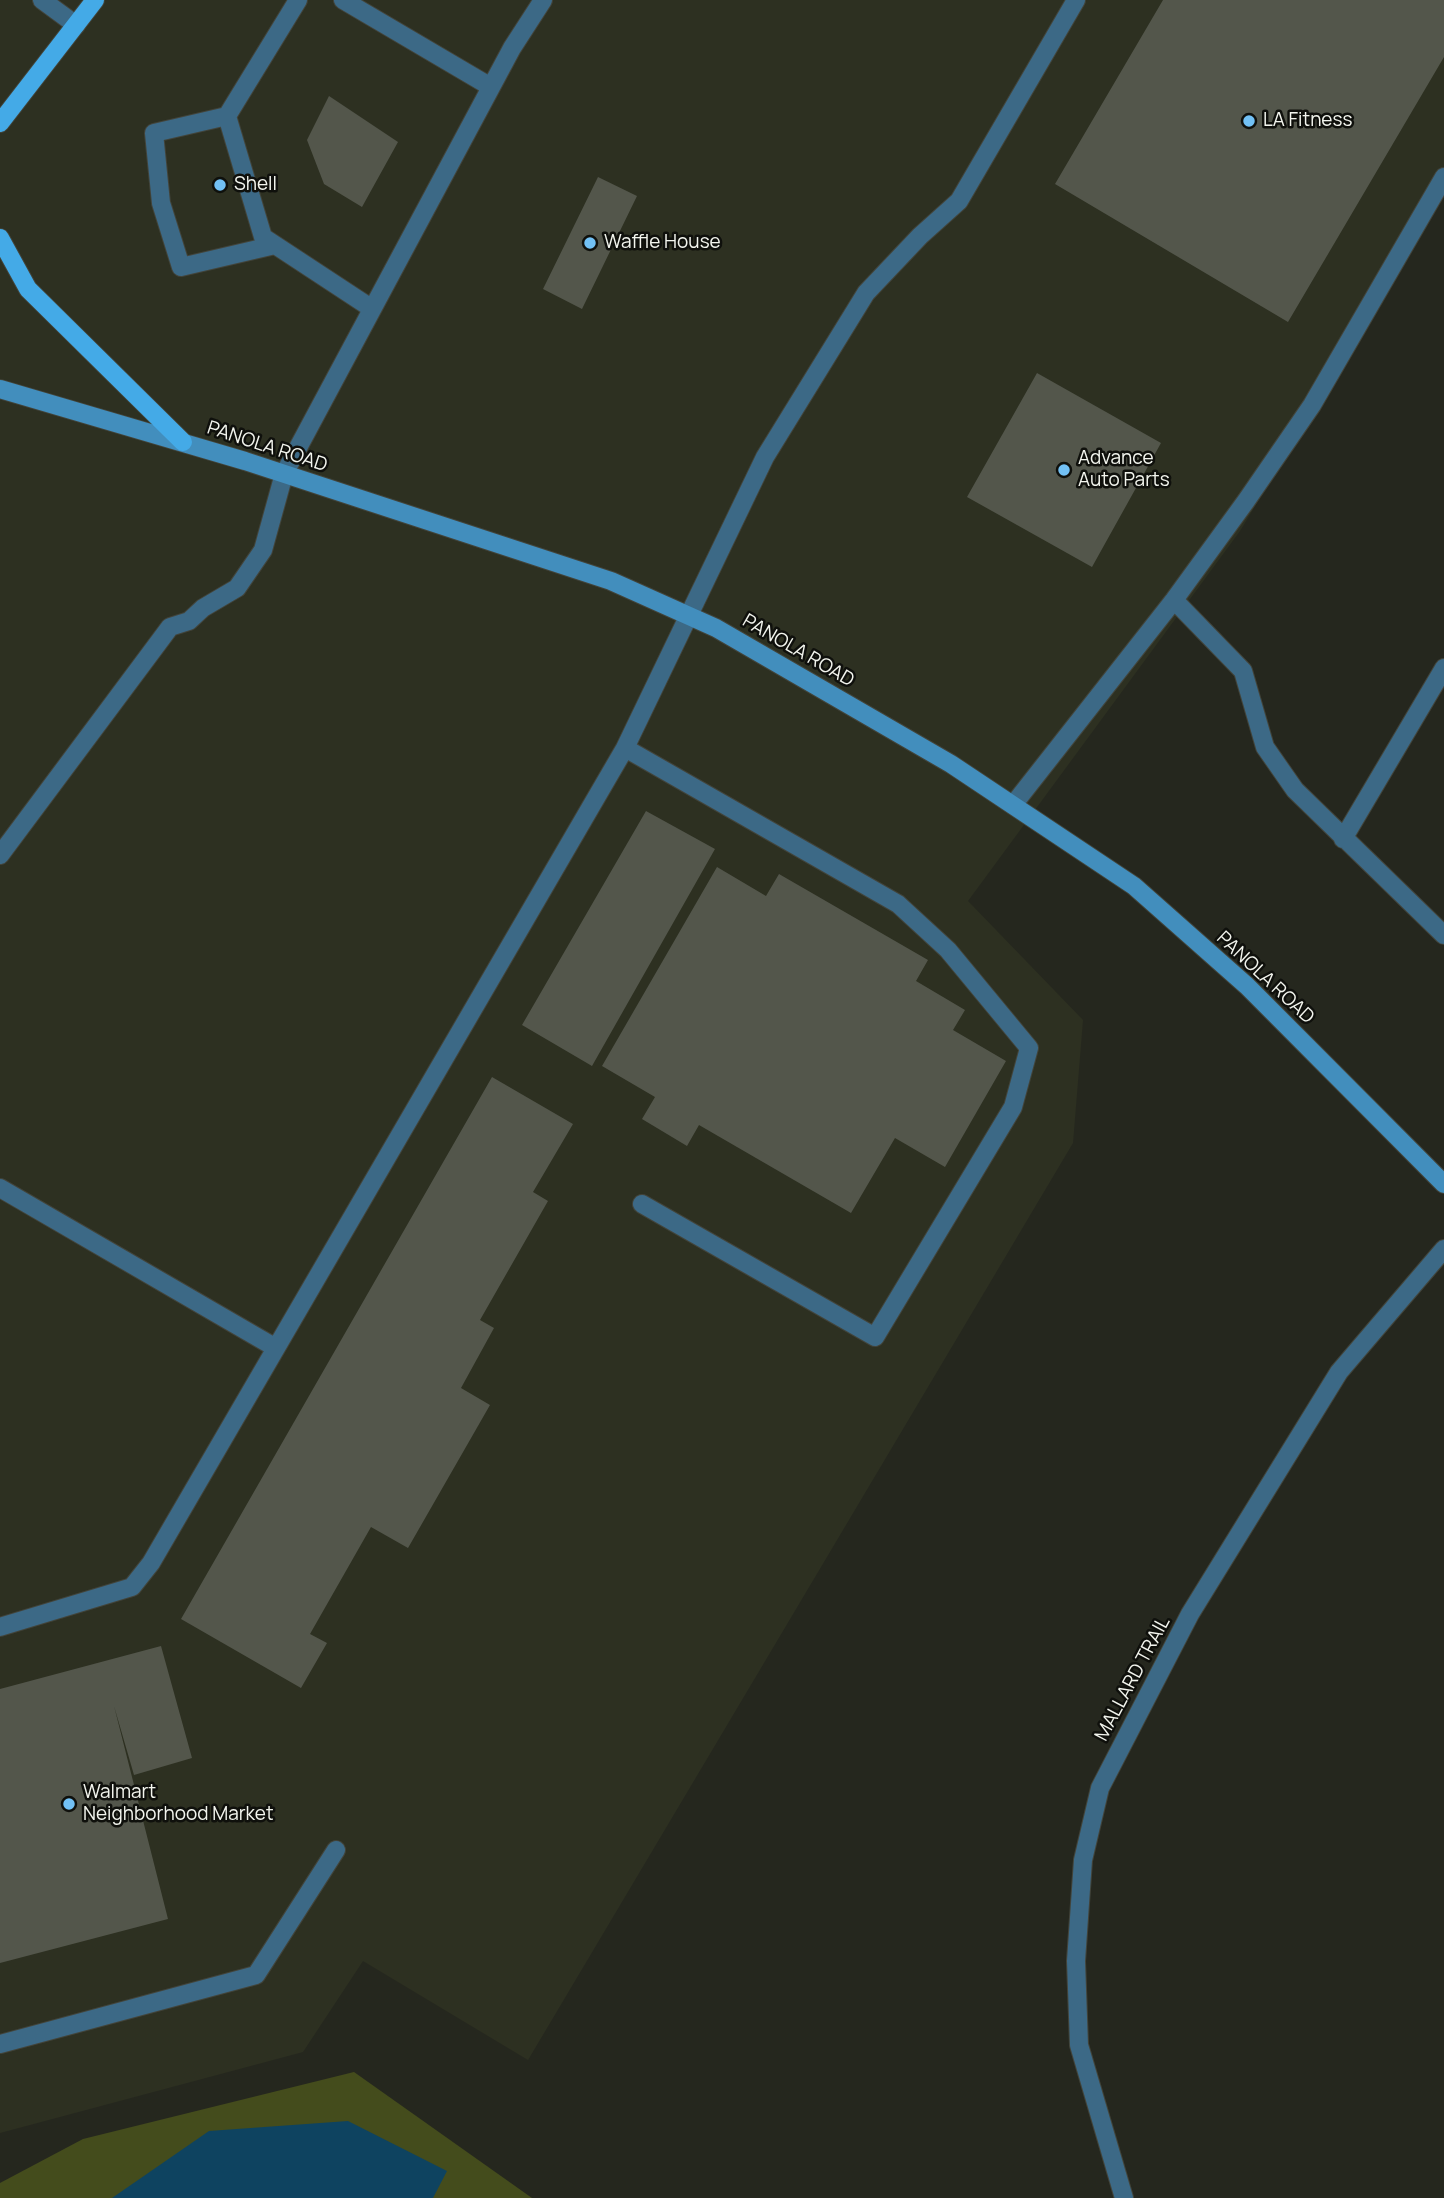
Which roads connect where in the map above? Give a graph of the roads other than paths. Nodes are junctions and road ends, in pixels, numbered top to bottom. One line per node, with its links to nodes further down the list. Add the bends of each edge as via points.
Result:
1 (42, 0): 7 (street)
2 (95, 0): 7 (main road)
3 (298, 0): 9 (street)
4 (343, 0): 8 (street)
5 (542, 0): 8 (street)
6 (1076, 0): 19 (street, via 959,201 866,293 816,372 765,457)
7 (76, 25): 10 (main road)
8 (491, 87): 14 (street)
9 (227, 116): 13 (street, via 263,237); 13 (street, via 154,133 161,203 181,267)
10 (0, 123)
11 (1444, 177): 18 (street, via 1312,405)
12 (0, 238): 16 (main road, via 28,289)
13 (275, 245): 14 (street)
14 (371, 308): 17 (street)
15 (0, 389): 16 (main road, PANOLA ROAD)
16 (183, 443): 17 (main road, PANOLA ROAD)
17 (284, 474): 19 (main road, PANOLA ROAD, via 611,581); 24 (street, via 263,550 237,588 189,621 170,627)
18 (1174, 600): 22 (street); 23 (street, via 1243,671 1265,747 1295,790)
19 (690, 616): 21 (street); 22 (main road, PANOLA ROAD, via 951,764)
20 (1444, 668): 23 (street)
21 (625, 748): 28 (street, via 898,904 948,950 1029,1048 1013,1107 875,1337); 30 (street)
22 (1013, 805): 26 (main road, PANOLA ROAD, via 1134,886 1247,986)
23 (1343, 839): 25 (street)
24 (0, 854)
25 (1444, 935)
26 (1444, 1184)
27 (0, 1188): 30 (street)
28 (642, 1204)
29 (1444, 1249): 34 (street, MALLARD TRAIL, via 1339,1372 1190,1614 1100,1788 1083,1860 1076,1961 1079,2045)
30 (276, 1348): 31 (street, via 151,1563 132,1587)
31 (0, 1627)
32 (336, 1850): 33 (street, via 256,1975)
33 (0, 2044)
34 (1124, 2198)

